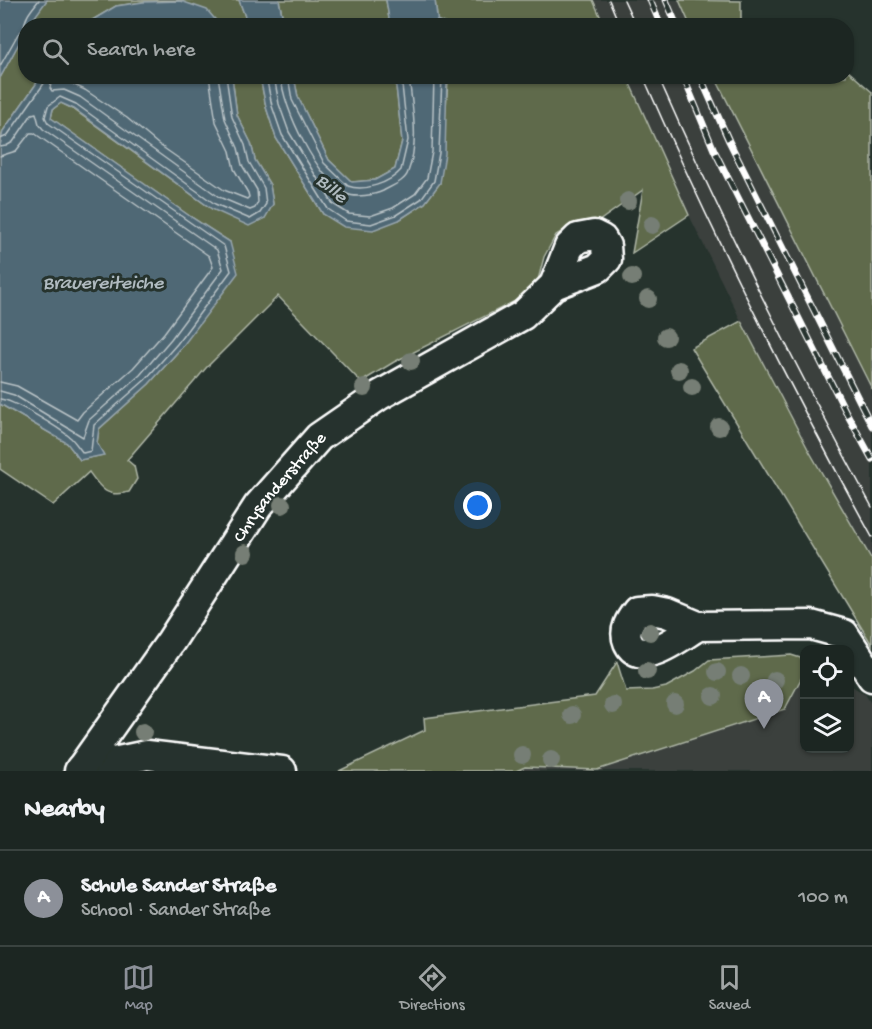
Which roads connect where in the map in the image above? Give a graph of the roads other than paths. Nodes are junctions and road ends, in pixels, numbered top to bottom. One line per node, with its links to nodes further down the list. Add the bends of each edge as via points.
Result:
1 (554, 285): 4 (street, Chrysanderstraße, via 523,315 380,395 319,436 258,506)
2 (698, 626): 3 (street, via 811,626 844,634)
3 (872, 676)
4 (80, 770): 5 (street, Chrysanderstraße, via 147,755)
5 (282, 771)

